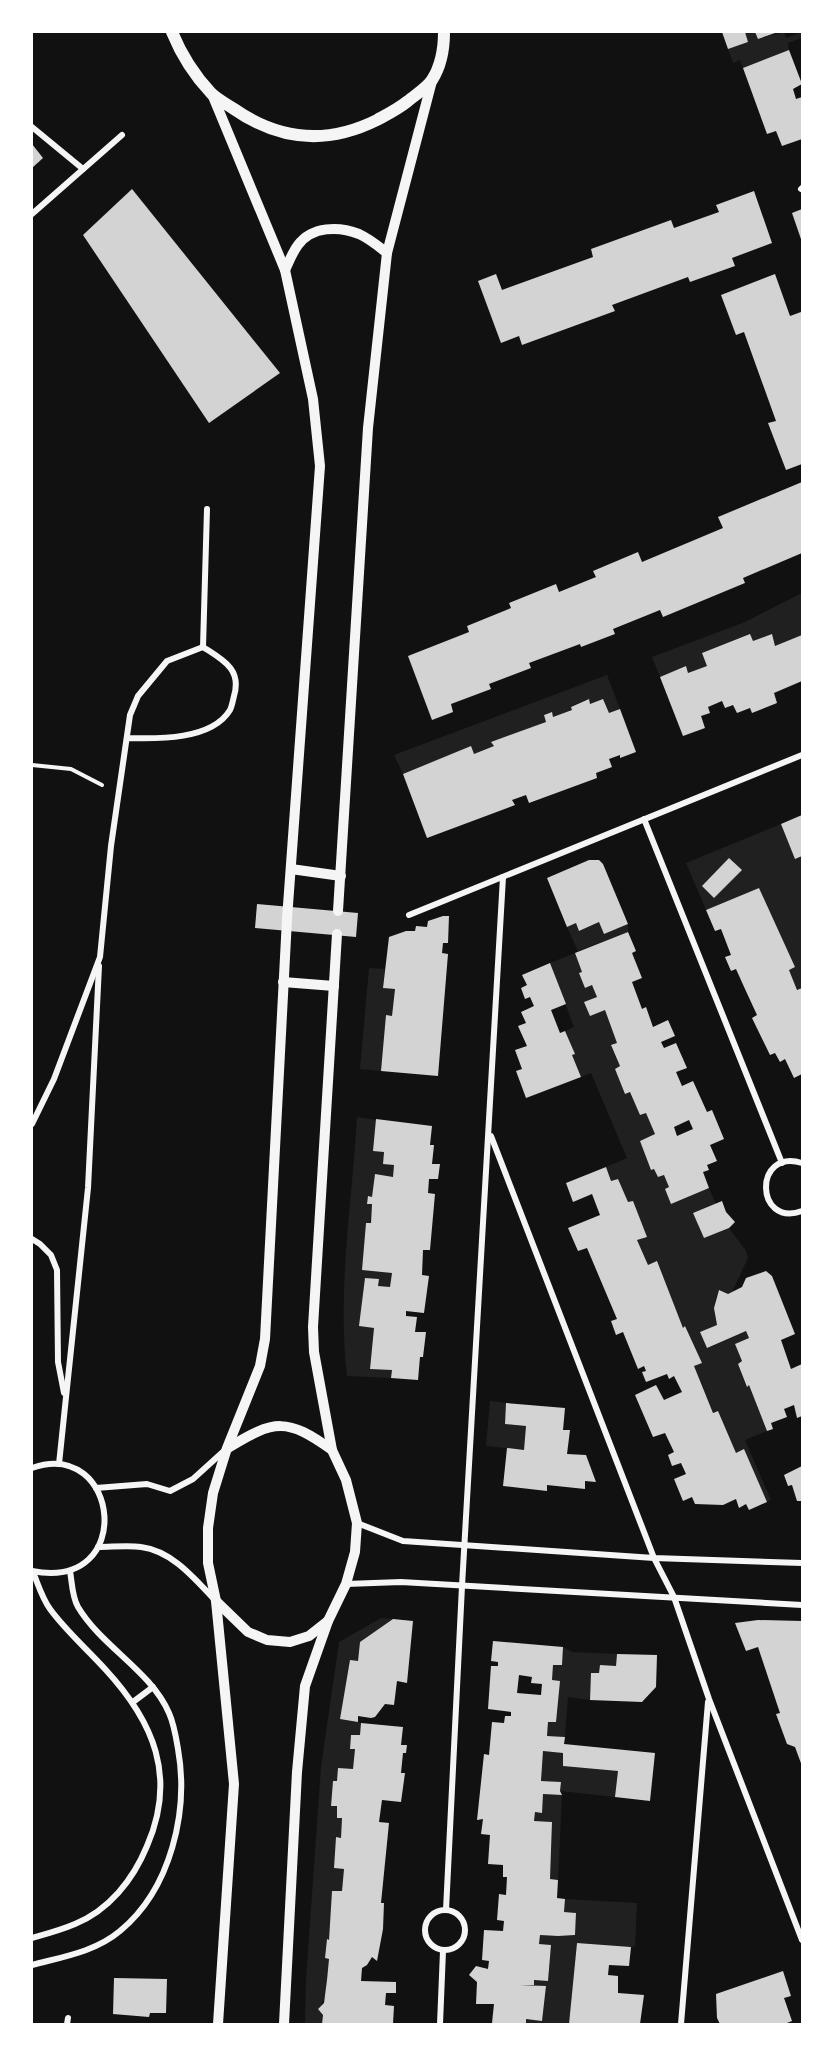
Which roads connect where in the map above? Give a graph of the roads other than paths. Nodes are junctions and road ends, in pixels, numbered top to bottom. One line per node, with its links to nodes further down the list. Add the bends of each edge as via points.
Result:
1 (172, 32): 6 (main road)
2 (444, 32): 4 (main road)
3 (452, 32): 4 (main road)
4 (444, 50): 5 (main road)
5 (432, 81): 6 (main road, via 399,109 364,126 337,135 308,137 281,133 245,117); 11 (street)
6 (212, 94): 12 (street)
7 (32, 127): 9 (street)
8 (122, 135): 9 (street)
9 (83, 169): 10 (street)
10 (32, 214)
11 (387, 253): 12 (street, via 358,234 320,230 298,246); 19 (street, via 368,429)
12 (285, 270): 18 (street, via 313,399 320,466)
13 (207, 509): 14 (street)
14 (203, 647): 15 (street, via 167,661 151,679 130,715); 15 (street, via 234,670 236,690 230,709 216,724 193,733)
15 (127, 738): 24 (street)
16 (802, 755): 17 (street)
17 (644, 819): 20 (street); 29 (street)
18 (291, 868): 19 (street); 25 (street)
19 (340, 876): 21 (street)
20 (503, 877): 22 (street); 28 (street)
21 (338, 911)
22 (409, 915)
23 (337, 934): 26 (street)
24 (100, 957): 27 (street, via 54,1079); 33 (street, via 88,1188)
25 (283, 982): 26 (street); 34 (street, via 265,1339 260,1366)
26 (334, 986): 35 (street, via 313,1327)
27 (32, 1124)
28 (489, 1133): 40 (street); 42 (street)
29 (782, 1163): 30 (street); 31 (street, via 767,1176 766,1197 780,1211)
30 (802, 1163)
31 (802, 1214)
32 (32, 1239): 33 (street, via 51,1255 57,1270 58,1362)
33 (65, 1400): 36 (street)
34 (227, 1448): 35 (street, via 261,1429 280,1425 307,1432); 38 (street, via 193,1479 170,1491 147,1484); 49 (street, via 213,1493 208,1528 208,1563)
35 (332, 1450): 39 (street, via 346,1480)
36 (59, 1464): 37 (street); 38 (street, via 76,1469)
37 (32, 1468)
38 (96, 1488): 41 (street, via 106,1512 105,1530)
39 (357, 1523): 40 (street, via 403,1541); 46 (street, via 355,1552)
40 (465, 1545): 42 (street); 47 (street)
41 (98, 1547): 45 (street, via 86,1562); 49 (street, via 138,1546 162,1553 186,1570)
42 (654, 1558): 43 (street); 48 (street)
43 (802, 1563)
44 (32, 1571): 45 (street, via 51,1575); 54 (street, via 48,1607)
45 (70, 1571): 52 (street, via 76,1605)
46 (346, 1584): 47 (street, via 389,1581); 51 (street)
47 (462, 1586): 48 (street); 55 (street)
48 (674, 1597): 50 (street); 53 (street)
49 (216, 1601): 51 (street, via 248,1632 267,1640 290,1642 309,1636); 60 (street, via 234,1784)
50 (802, 1605)
51 (328, 1621): 61 (street, via 304,1686)
52 (153, 1687): 54 (street); 59 (street, via 169,1713 182,1785 177,1834 159,1880 137,1915 119,1932 95,1947)
53 (709, 1699): 57 (street); 63 (street)
54 (133, 1702): 56 (street, via 152,1742 162,1792 156,1825 140,1864 120,1892 98,1910 76,1924)
55 (446, 1910): 58 (street, via 460,1917 465,1932 458,1946); 58 (street, via 431,1915 424,1929 429,1944)
56 (32, 1938)
57 (802, 1940)
58 (444, 1951): 62 (street)
59 (32, 1965)
60 (218, 2025)
61 (285, 2025)
62 (440, 2025)
63 (681, 2025)

